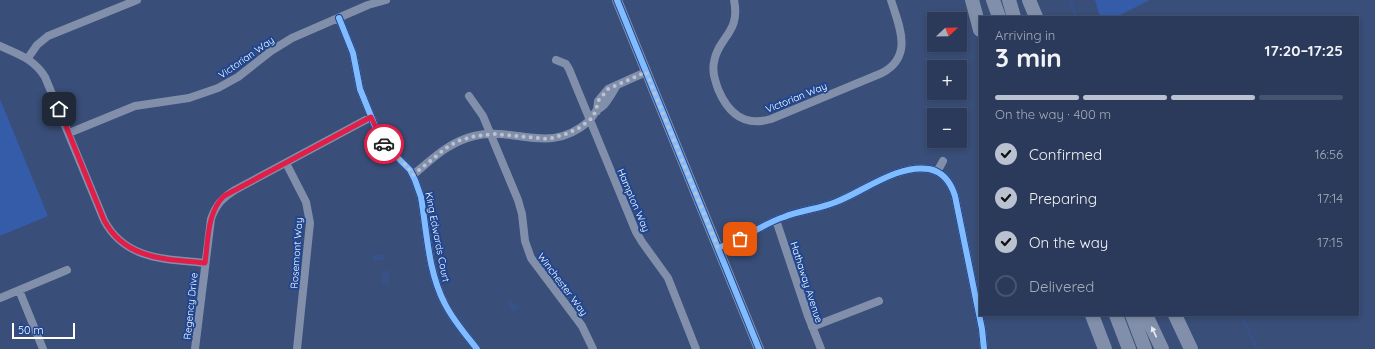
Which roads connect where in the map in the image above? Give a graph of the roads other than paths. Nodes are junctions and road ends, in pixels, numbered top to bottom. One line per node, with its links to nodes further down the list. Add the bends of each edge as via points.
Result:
1 (137, 0): 16 (street, via 48,36 37,45)
2 (386, 0): 13 (street, Victorian Way)
3 (617, 0): 18 (street)
4 (734, 0): 5 (street, Victorian Way, via 735,16 732,28 716,56 714,74 720,94 731,111 742,118 754,121 771,119 890,68 900,53 903,41)
5 (891, 0)
6 (972, 0): 14 (highway)
7 (993, 0): 10 (highway)
8 (1009, 0): 11 (highway)
9 (1029, 0): 12 (highway)
10 (999, 16)
11 (1014, 16)
12 (1036, 16)
13 (339, 18): 20 (street, King Edwards Court, via 351,48 360,89); 22 (street, Victorian Way, via 286,42 218,88 185,99 135,106)
14 (979, 26)
15 (0, 46): 16 (street)
16 (28, 58): 22 (street, via 45,76)
17 (556, 60): 21 (street, Hampton Way, via 566,64 569,69)
18 (646, 72): 21 (street, via 608,89 598,101 596,111); 29 (street)
19 (469, 96): 23 (street, Winchester Way, via 481,111)
20 (371, 117): 25 (street, Regency Drive); 27 (street, King Edwards Court, via 382,142)
21 (590, 120): 23 (street, via 555,139); 49 (street, Hampton Way, via 636,232 668,278)
22 (69, 133): 30 (street, via 104,220 119,240 148,256)
23 (491, 134): 27 (street, via 466,138 452,144); 48 (street, Winchester Way, via 520,206 525,241 531,258 582,326)
24 (943, 161): 26 (street)
25 (286, 163): 30 (street, Regency Drive, via 224,196 218,202 211,219); 46 (street, Rosemont Way, via 303,196 310,224)
26 (937, 172): 28 (street, via 928,169 905,171 880,180 836,202); 35 (street, via 948,181 955,196)
27 (413, 175): 47 (street, King Edwards Court, via 421,197 436,285 450,313)
28 (776, 220): 29 (street); 43 (street, Hathaway Avenue)
29 (718, 248): 50 (street)
30 (205, 263): 45 (street, Regency Drive)
31 (67, 270): 32 (street)
32 (19, 290): 33 (street); 44 (street)
33 (0, 298)
34 (879, 301): 43 (street)
35 (979, 314)
36 (979, 316): 52 (street)
37 (1088, 316): 53 (highway)
38 (1092, 316): 54 (highway)
39 (1116, 316): 55 (highway)
40 (1132, 316): 56 (highway)
41 (1146, 316): 57 (highway, one-way to 41)
42 (1175, 316): 58 (highway)
43 (812, 327): 51 (street, Hathaway Avenue)
44 (43, 349)
45 (196, 349)
46 (297, 349)
47 (477, 349)
48 (593, 349)
49 (696, 349)
50 (759, 349)
51 (821, 349)
52 (984, 349)
53 (1095, 349)
54 (1105, 349)
55 (1129, 349)
56 (1145, 349)
57 (1162, 349)
58 (1191, 349)

